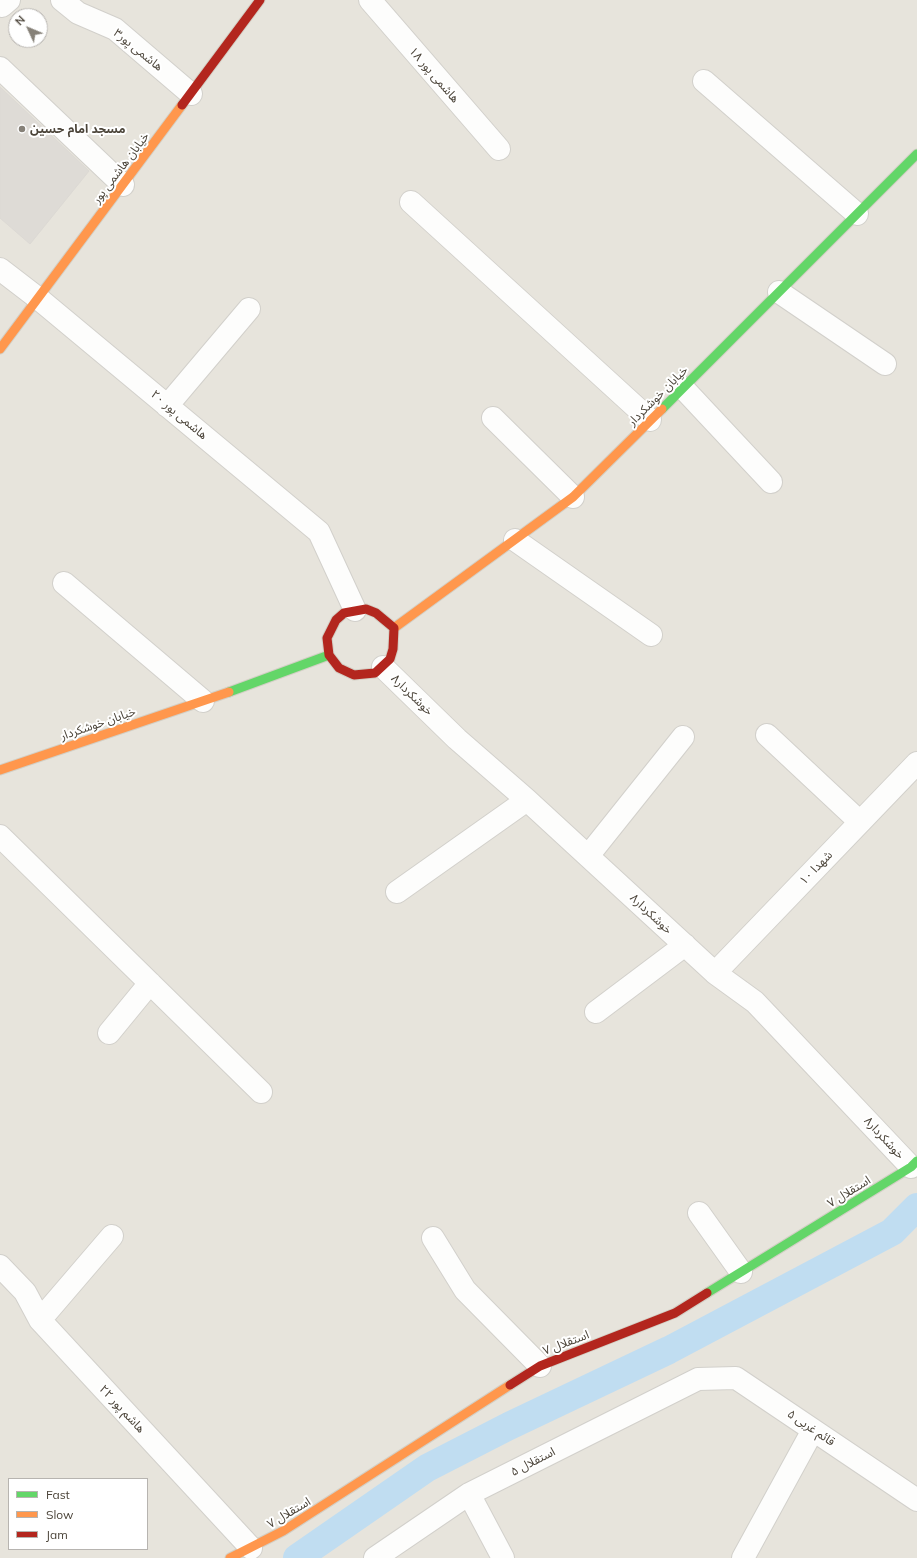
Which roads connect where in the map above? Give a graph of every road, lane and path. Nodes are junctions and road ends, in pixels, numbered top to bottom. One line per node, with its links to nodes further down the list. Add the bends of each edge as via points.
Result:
1 (62, 0): 6 (street, هاشمی پور۳, via 78,13 115,29)
2 (260, 0): 6 (street, خیابان هاشمی پور)
3 (370, 0): 7 (street, هاشمی پور ۱۸)
4 (0, 68): 9 (street)
5 (704, 81): 11 (street)
6 (191, 94): 9 (street, خیابان هاشمی پور)
7 (499, 149)
8 (917, 154): 11 (street, خیابان خوشکردار)
9 (123, 186): 14 (street, خیابان هاشمی پور)
10 (411, 202): 21 (street)
11 (857, 214): 13 (street, خیابان خوشکردار)
12 (0, 269): 14 (street, هاشمی پور ۲۰)
13 (778, 292): 17 (street); 18 (street, خیابان خوشکردار)
14 (39, 299): 16 (street, خیابان هاشمی پور); 19 (street, هاشمی پور ۲۰)
15 (249, 309): 19 (street)
16 (0, 349)
17 (885, 364)
18 (683, 388): 21 (street, خیابان خوشکردار); 22 (street)
19 (167, 406): 26 (street, هاشمی پور ۲۰, via 319,532)
20 (493, 418): 23 (street)
21 (650, 420): 23 (street, خیابان خوشکردار)
22 (771, 482)
23 (573, 497): 24 (street, خیابان خوشکردار)
24 (514, 540): 27 (street, خیابان خوشکردار); 28 (street)
25 (64, 583): 31 (street)
26 (355, 610): 27 (street, via 366,609 376,613); 29 (street, via 340,617 330,630)
27 (394, 628): 30 (street, via 393,649 390,659)
28 (651, 635)
29 (329, 655): 30 (street, via 339,668 354,675 365,676); 31 (street, خیابان خوشکردار)
30 (383, 667): 36 (street, خوشکردار۸, via 457,739)
31 (203, 701): 35 (street, خیابان خوشکردار)
32 (767, 735): 37 (street)
33 (683, 737): 39 (street)
34 (917, 763): 37 (street, شهدا ۱۰)
35 (0, 770)
36 (527, 800): 39 (street, خوشکردار۸); 40 (street)
37 (860, 822): 42 (street, شهدا ۱۰)
38 (0, 836): 43 (street)
39 (588, 856): 41 (street, خوشکردار۸)
40 (397, 892)
41 (685, 945): 42 (street, خوشکردار۸); 44 (street)
42 (715, 973): 47 (street, خوشکردار۸, via 755,1002)
43 (150, 983): 45 (street); 46 (street)
44 (596, 1012)
45 (109, 1033)
46 (261, 1092)
47 (914, 1164): 52 (street, استقلال ۷)
48 (699, 1213): 52 (street)
49 (112, 1236): 53 (street)
50 (433, 1238): 54 (street, via 465,1290)
51 (0, 1266): 53 (street, هاشم پور ۲۲, via 25,1292)
52 (741, 1272): 54 (street, استقلال ۷, via 675,1313)
53 (40, 1320): 59 (street, هاشم پور ۲۲)
54 (540, 1366): 59 (street, استقلال ۷, via 283,1531)
55 (698, 1379): 56 (street, قائم غربی ۵, via 736,1378); 57 (street, استقلال ۵)
56 (813, 1430): 58 (street, قائم غربی ۵); 63 (street)
57 (468, 1494): 61 (street, استقلال ۵); 62 (street)
58 (917, 1500)
59 (251, 1548): 60 (street, استقلال ۷)
60 (230, 1558)
61 (375, 1558)
62 (503, 1558)
63 (743, 1558)

